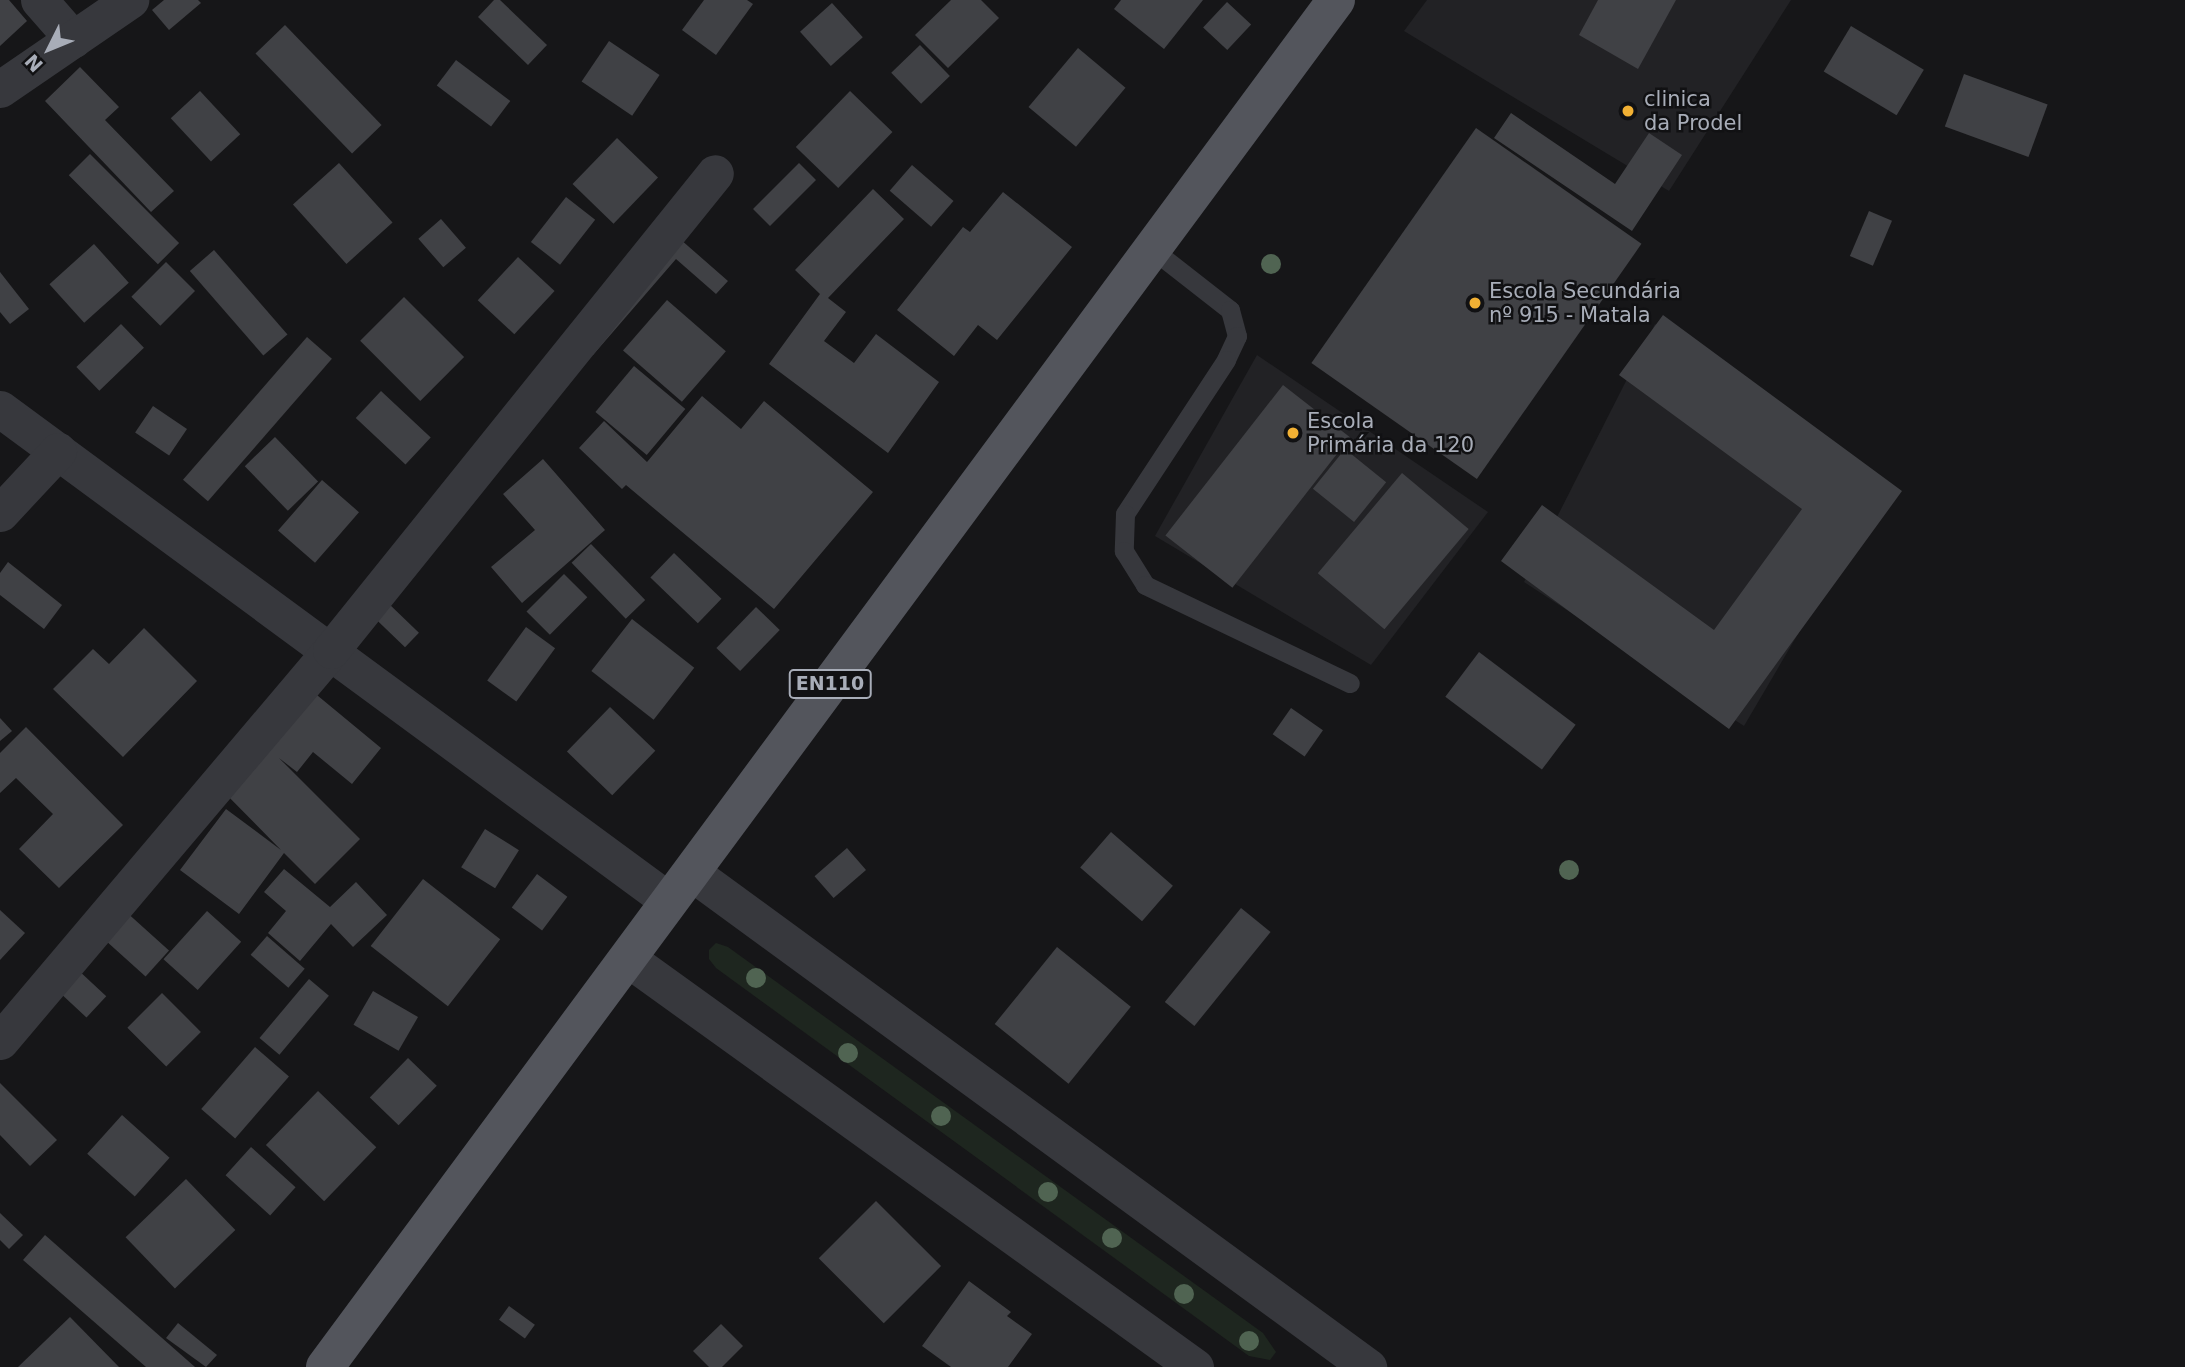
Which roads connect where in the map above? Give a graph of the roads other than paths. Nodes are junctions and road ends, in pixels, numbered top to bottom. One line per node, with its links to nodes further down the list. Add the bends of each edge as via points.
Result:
1 (38, 0): 4 (street)
2 (130, 0): 4 (street)
3 (1336, 0): 7 (main road, EN110)
4 (73, 39): 5 (street)
5 (0, 89)
6 (715, 173): 11 (street)
7 (1152, 249): 12 (lane, via 1230,310 1237,336 1125,514 1124,551 1145,584); 13 (main road, EN110)
8 (0, 409): 9 (street)
9 (58, 452): 10 (street); 11 (street)
10 (0, 513)
11 (331, 650): 13 (street); 15 (street)
12 (1350, 683)
13 (680, 886): 14 (main road, EN110); 16 (street)
14 (627, 958): 17 (main road, EN110); 18 (street)
15 (0, 1041)
16 (1325, 1354): 19 (street)
17 (325, 1367)
18 (1195, 1367)
19 (1368, 1367)

